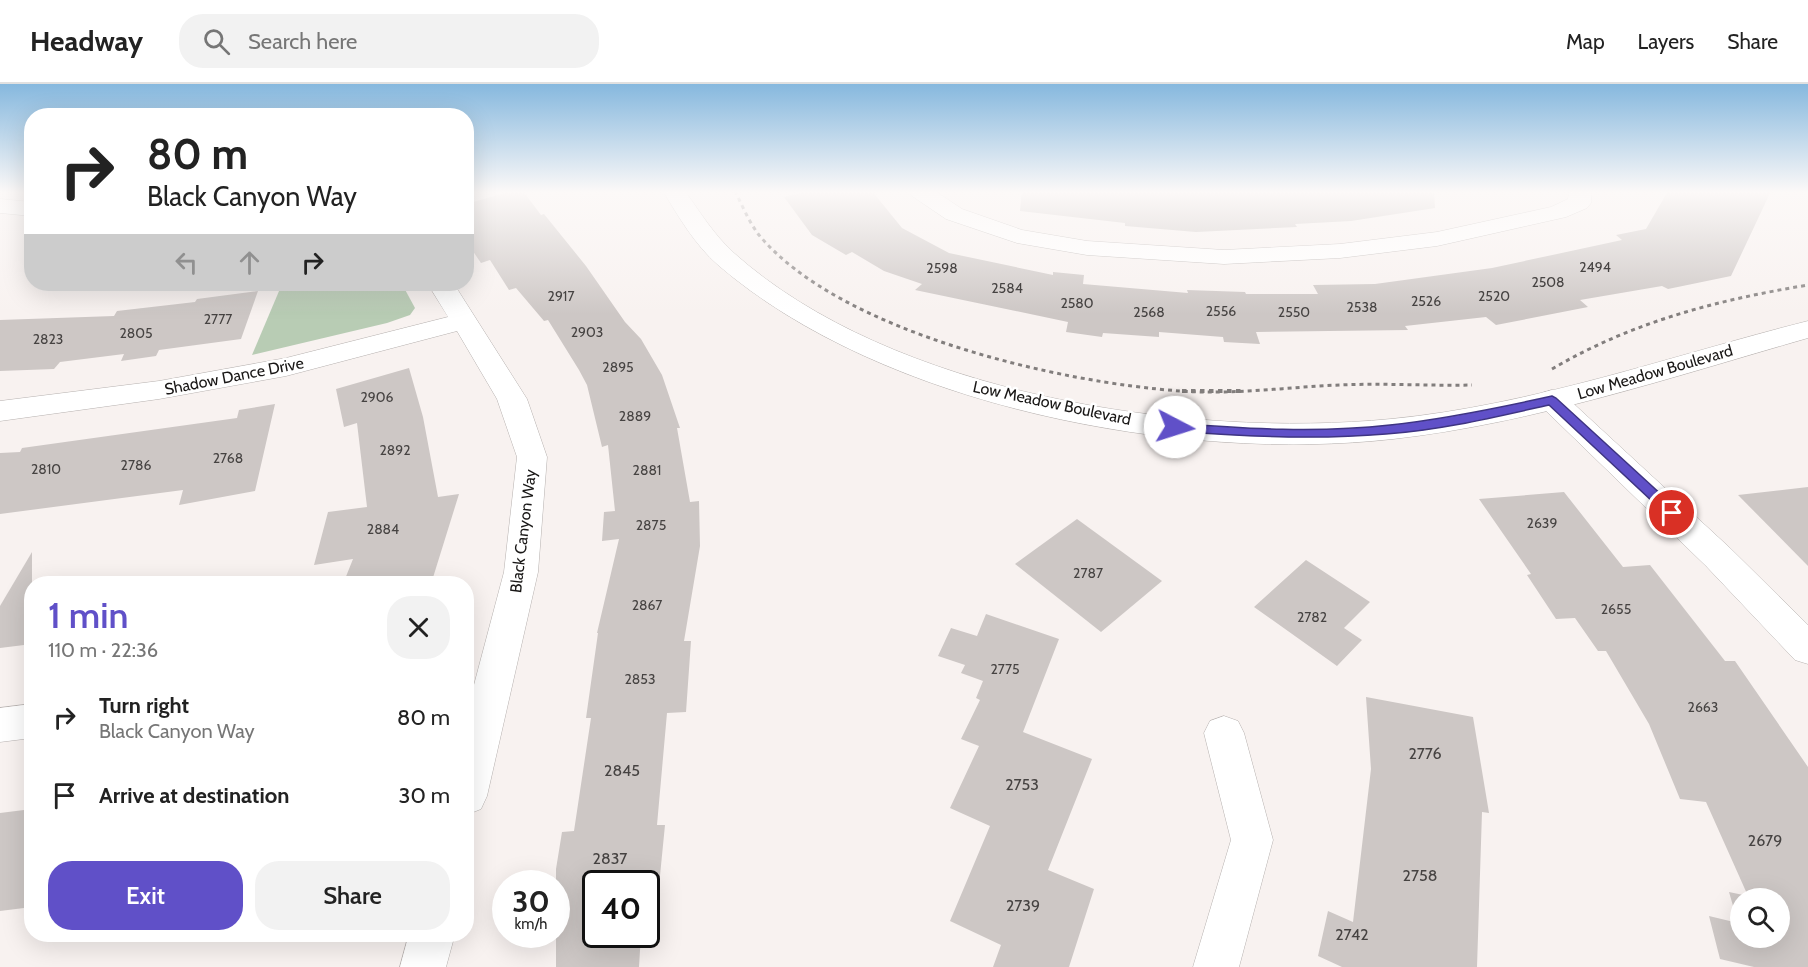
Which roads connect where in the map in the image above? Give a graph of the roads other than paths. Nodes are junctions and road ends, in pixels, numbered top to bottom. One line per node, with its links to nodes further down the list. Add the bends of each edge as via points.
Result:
1 (706, 232): 7 (street, Low Meadow Boulevard, via 724,256 786,305 881,355 1007,396 1156,425 1310,434 1388,430 1461,420)
2 (1006, 232): 3 (street, via 1087,248 1224,257 1340,251)
3 (1467, 232)
4 (445, 291): 5 (street, Black Canyon Way)
5 (464, 321): 8 (street, Shadow Dance Drive, via 286,367 159,390); 10 (street, Black Canyon Way, via 512,399 531,457 521,572)
6 (1808, 329): 7 (street, Low Meadow Boulevard)
7 (1551, 385): 9 (street)
8 (0, 411)
9 (1808, 649)
10 (479, 694): 14 (street, Black Canyon Way)
11 (24, 722): 12 (street)
12 (0, 724)
13 (1224, 732): 17 (street, via 1252,840)
14 (474, 733)
15 (430, 942): 16 (street)
16 (423, 967)
17 (1216, 967)

